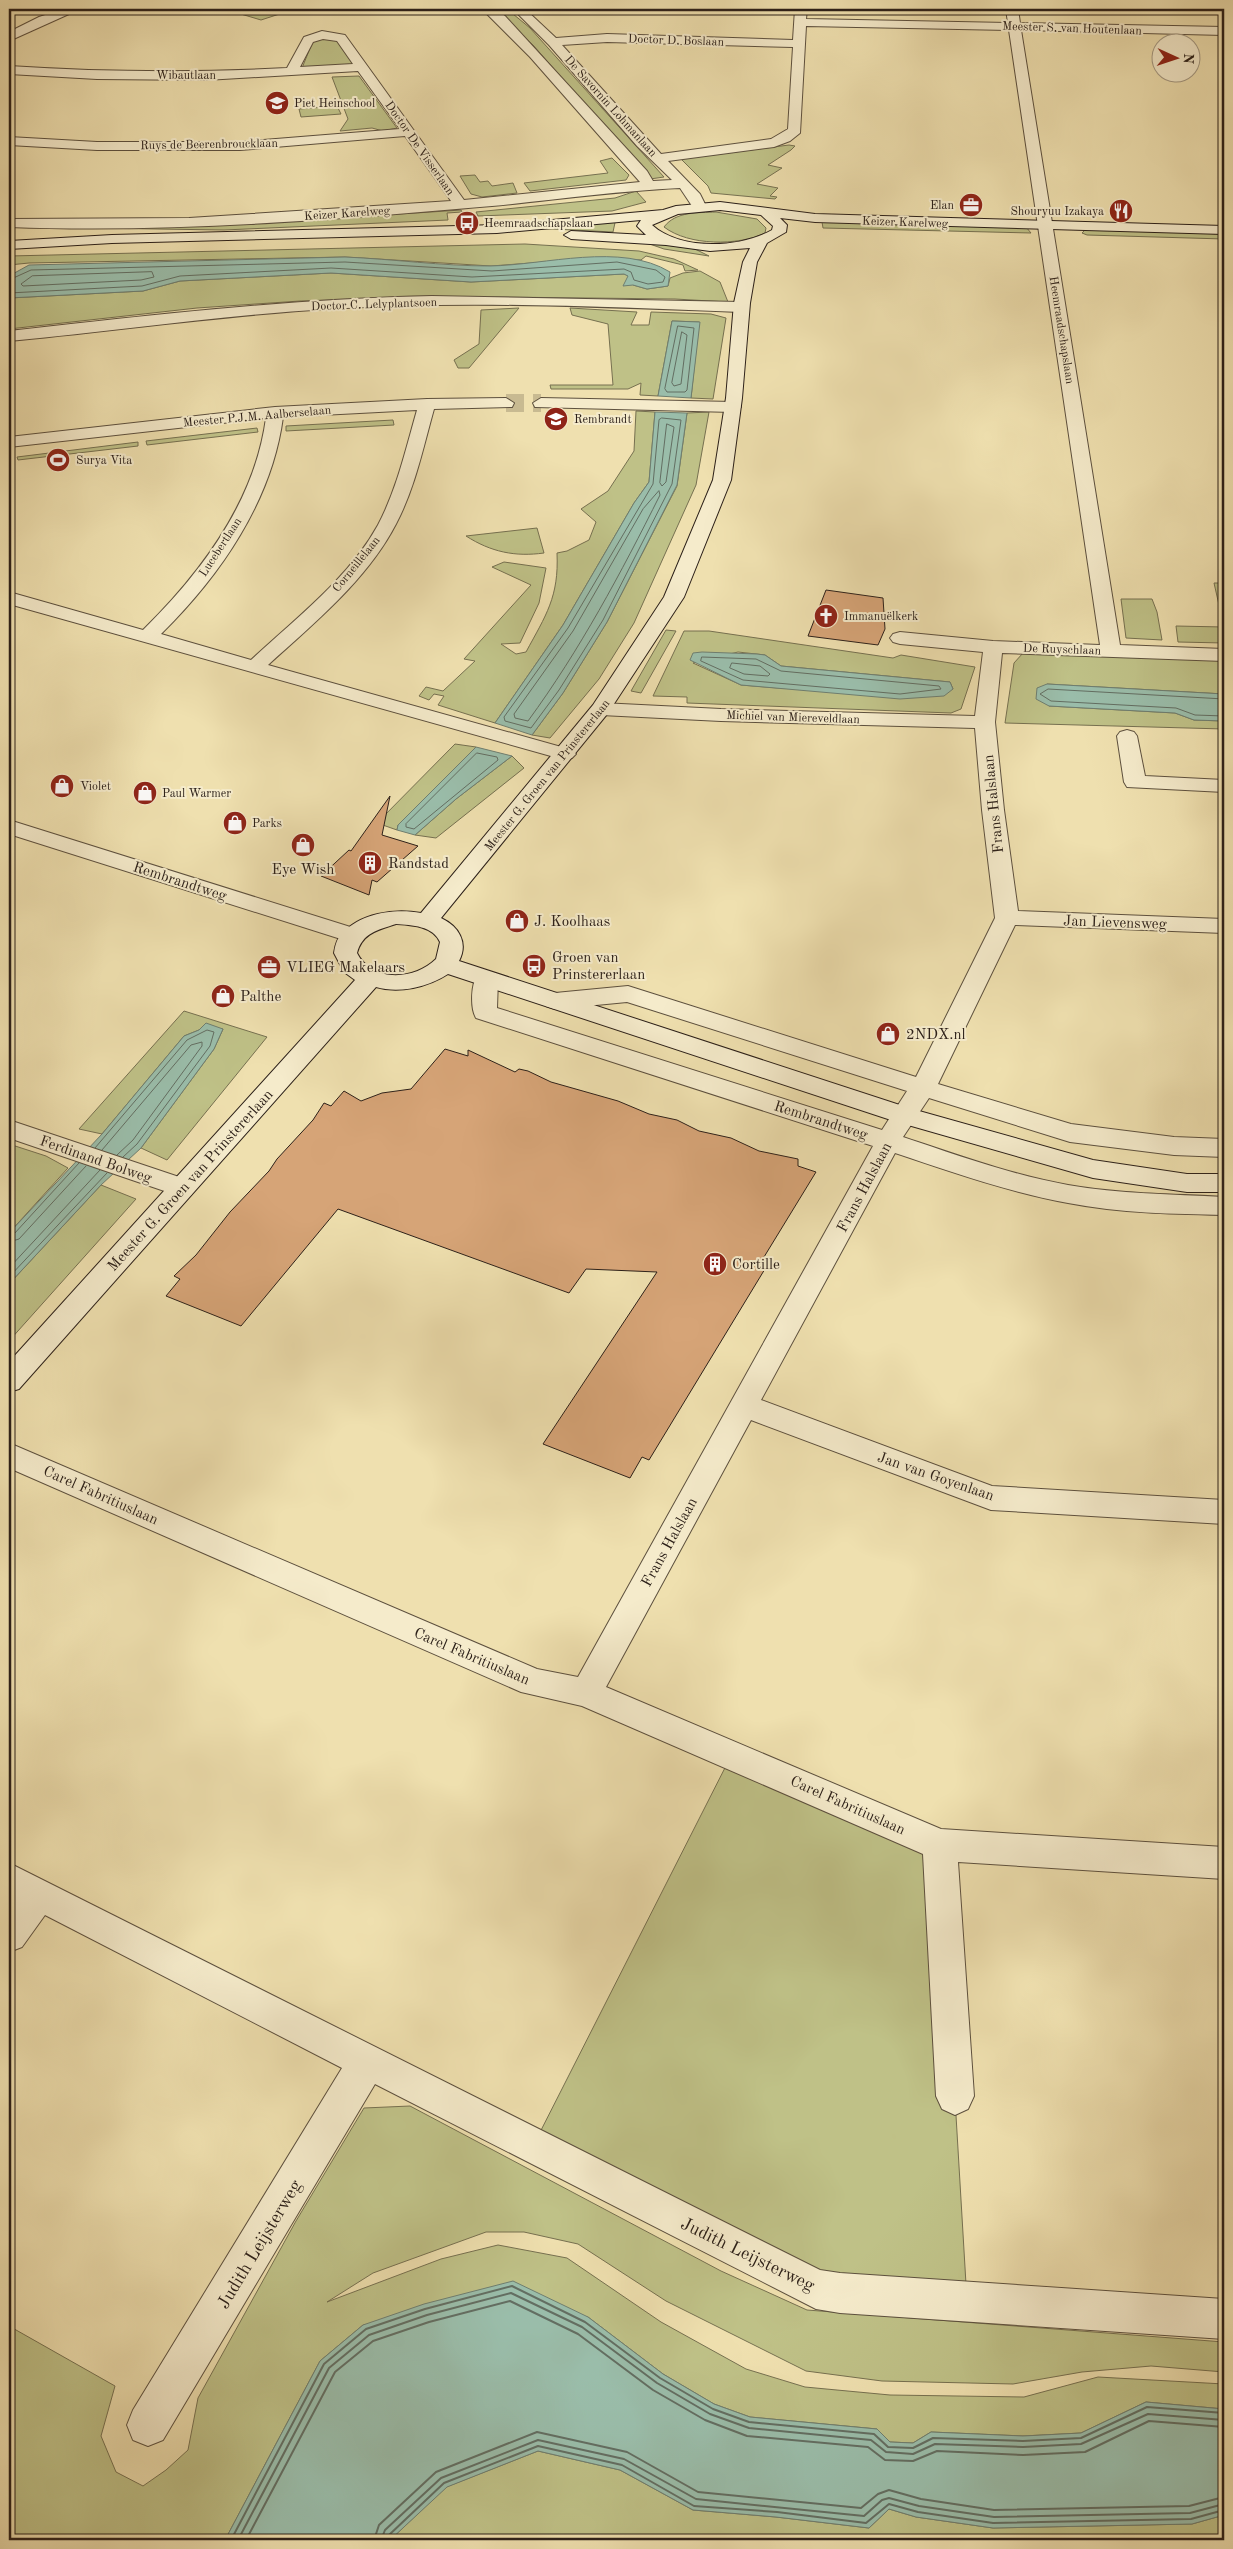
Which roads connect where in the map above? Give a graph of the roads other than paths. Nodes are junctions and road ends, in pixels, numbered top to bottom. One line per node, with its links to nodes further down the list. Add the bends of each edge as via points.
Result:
1 (74, 9): 8 (street)
2 (488, 9): 14 (street, De Savornin Lohmanlaan)
3 (519, 9): 13 (street, De Savornin Lohmanlaan)
4 (1012, 9): 9 (street, Heemraadschapslaan)
5 (800, 15): 7 (street); 9 (street, Meester S. van Houtenlaan); 12 (street)
6 (26, 16): 8 (street)
7 (895, 17)
8 (42, 20): 11 (street)
9 (1015, 27): 10 (street, Meester S. van Houtenlaan); 30 (street, Heemraadschapslaan)
10 (1224, 31)
11 (9, 37)
12 (799, 44): 13 (street, Doctor D. Boslaan, via 607,38); 20 (street, via 795,130 774,143)
13 (557, 47): 14 (street, Doctor D. Boslaan); 20 (street, De Savornin Lohmanlaan)
14 (534, 54): 22 (street, De Savornin Lohmanlaan, via 642,174)
15 (363, 67): 17 (street, Wibautlaan); 17 (street, Doctor De Visserlaan, via 341,38 322,35 308,40); 18 (street, Doctor De Visserlaan)
16 (9, 70): 17 (street, Wibautlaan, via 156,75)
17 (291, 72)
18 (410, 132): 19 (street, Ruys de Beerenbroucklaan, via 240,146 97,146); 23 (street, Doctor De Visserlaan)
19 (9, 141)
20 (658, 158): 21 (street, De Savornin Lohmanlaan)
21 (683, 184): 22 (street, Keizer Karelweg); 24 (street, De Savornin Lohmanlaan)
22 (648, 185): 23 (street, Keizer Karelweg)
23 (460, 204): 27 (street, Keizer Karelweg, via 236,221)
24 (699, 206): 25 (street, Keizer Karelweg); 26 (street, Keizer Karelweg)
25 (766, 213): 30 (street, Keizer Karelweg); 33 (street, via 780,225 779,232)
26 (662, 214): 28 (street, Keizer Karelweg); 34 (street, via 644,226 649,232)
27 (9, 223)
28 (497, 229): 32 (street, Keizer Karelweg); 34 (street, Keizer Karelweg)
29 (1224, 230): 30 (street, Keizer Karelweg)
30 (1046, 231): 33 (street, Keizer Karelweg, via 802,233); 35 (street, Keizer Karelweg); 51 (street, Heemraadschapslaan)
31 (9, 233): 32 (street, Keizer Karelweg, via 54,233)
32 (112, 239): 36 (street, Keizer Karelweg)
33 (766, 240): 37 (street, Keizer Karelweg, via 738,245); 38 (street, Meester G. Groen van Prinstererlaan, via 750,262)
34 (672, 242): 37 (street)
35 (1224, 242)
36 (9, 245)
37 (692, 245): 38 (street)
38 (735, 270): 39 (street, Meester G. Groen van Prinstererlaan)
39 (741, 307): 40 (street, Doctor C. Lelyplantsoen, via 498,301 330,304 170,317); 44 (street, Meester G. Groen van Prinstererlaan)
40 (9, 336)
41 (506, 403): 43 (street, Meester P.J.M. Aalberselaan)
42 (541, 403): 44 (street)
43 (427, 404): 45 (street, Meester P.J.M. Aalberselaan); 53 (street, Corneillelaan, via 400,494 378,539 321,607)
44 (733, 407): 54 (street, Meester G. Groen van Prinstererlaan, via 722,480 674,597)
45 (275, 412): 46 (street, Meester P.J.M. Aalberselaan); 48 (street, Lucebertlaan, via 269,454 235,528 174,612)
46 (9, 442)
47 (9, 598): 48 (street)
48 (146, 638): 53 (street)
49 (900, 638): 50 (street, De Ruyschlaan)
50 (993, 647): 51 (street, De Ruyschlaan); 55 (street, Frans Halslaan)
51 (1111, 650): 52 (street, De Ruyschlaan)
52 (1224, 655)
53 (253, 668): 57 (street)
54 (601, 709): 55 (street, Michiel van Miereveldlaan); 57 (street, Meester G. Groen van Prinstererlaan)
55 (984, 722): 60 (street, Frans Halslaan)
56 (1127, 736): 58 (street, via 1135,782)
57 (565, 754): 61 (street, Meester G. Groen van Prinstererlaan)
58 (1224, 786)
59 (9, 827): 63 (street, Rembrandtweg)
60 (1007, 918): 62 (street, Jan Lievensweg); 68 (street, Frans Halslaan)
61 (427, 920): 63 (street, via 395,917 363,926); 64 (street, via 450,939 452,948)
62 (1224, 926)
63 (352, 935): 65 (street, via 345,957 350,966)
64 (445, 964): 65 (street, via 436,972 412,981 398,983); 66 (street, Rembrandtweg)
65 (370, 979): 74 (street, Meester G. Groen van Prinstererlaan)
66 (486, 979): 67 (street, Rembrandtweg); 71 (street, Rembrandtweg, via 485,1012)
67 (555, 1001): 68 (street, Rembrandtweg, via 628,994); 69 (street, Rembrandtweg)
68 (924, 1087): 69 (street, Frans Halslaan); 72 (street, Rembrandtweg, via 1070,1133 1174,1146)
69 (904, 1115): 71 (street, Frans Halslaan); 73 (street, Rembrandtweg, via 1094,1169)
70 (9, 1129): 74 (street, Ferdinand Bolweg)
71 (888, 1142): 75 (street, Rembrandtweg, via 1067,1194 1110,1200); 77 (street, Frans Halslaan)
72 (1224, 1148)
73 (1224, 1184)
74 (182, 1188): 76 (street, Meester G. Groen van Prinstererlaan)
75 (1224, 1206)
76 (9, 1381)
77 (745, 1406): 79 (street, Jan van Goyenlaan, via 992,1498); 80 (street, Frans Halslaan)
78 (9, 1455): 80 (street, Carel Fabritiuslaan, via 533,1682)
79 (1224, 1512)
80 (586, 1693): 81 (street, Carel Fabritiuslaan)
81 (940, 1845): 82 (street, Carel Fabritiuslaan); 86 (street)
82 (1224, 1863)
83 (24, 1886): 84 (street, Judith Leijsterweg); 85 (street, Judith Leijsterweg)
84 (9, 1935)
85 (367, 2062): 87 (street, Judith Leijsterweg, via 816,2288 840,2293); 88 (street, Judith Leijsterweg)
86 (955, 2096)
87 (1224, 2318)
88 (148, 2425)

